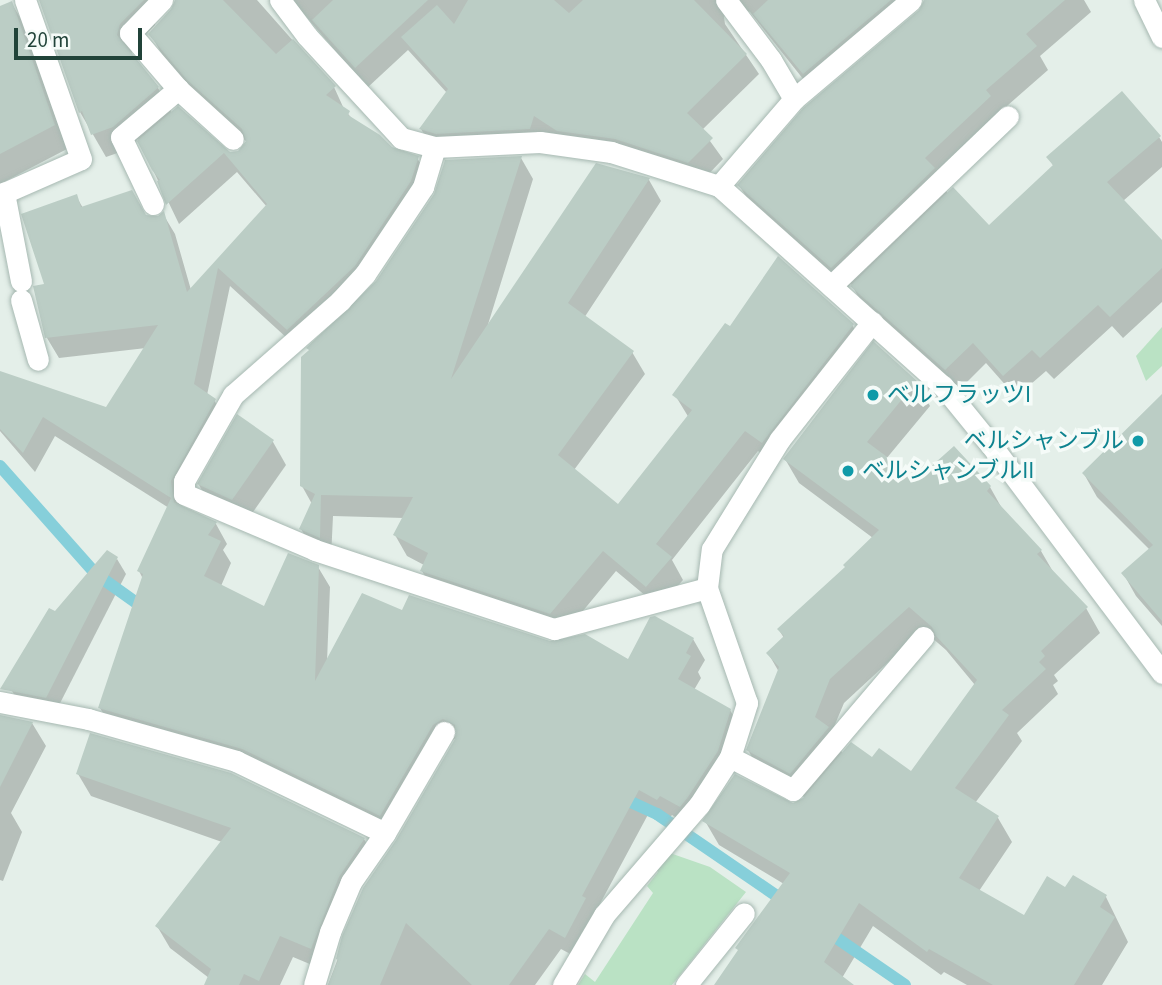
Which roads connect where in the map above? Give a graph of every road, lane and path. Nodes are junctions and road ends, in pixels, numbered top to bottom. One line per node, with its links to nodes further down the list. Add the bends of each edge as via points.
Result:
1 (26, 0): 17 (street, via 81,159 4,193)
2 (162, 0): 8 (street, via 130,33)
3 (280, 0): 12 (street, via 401,138)
4 (726, 0): 9 (street)
5 (911, 0): 9 (street)
6 (1144, 0): 7 (street)
7 (1162, 37)
8 (178, 89): 11 (street); 14 (street, via 121,137)
9 (794, 99): 13 (street)
10 (1008, 116): 15 (street)
11 (233, 139)
12 (435, 147): 13 (street, via 540,142 611,152); 18 (street, via 423,187 365,274 233,395 184,481 184,494 316,550 554,629)
13 (719, 186): 15 (street)
14 (153, 204)
15 (831, 286): 16 (street)
16 (872, 322): 18 (street, via 773,450 712,550); 20 (street, via 943,386)
17 (38, 360)
18 (707, 588): 23 (street, via 747,704)
19 (923, 637): 23 (street, via 793,790)
20 (1162, 673)
21 (0, 702): 24 (street, via 88,719 236,761)
22 (444, 732): 24 (street)
23 (730, 757): 27 (street, via 699,805 604,915)
24 (385, 833): 26 (street, via 351,882)
25 (744, 912): 28 (street)
26 (313, 985)
27 (563, 985)
28 (686, 985)

